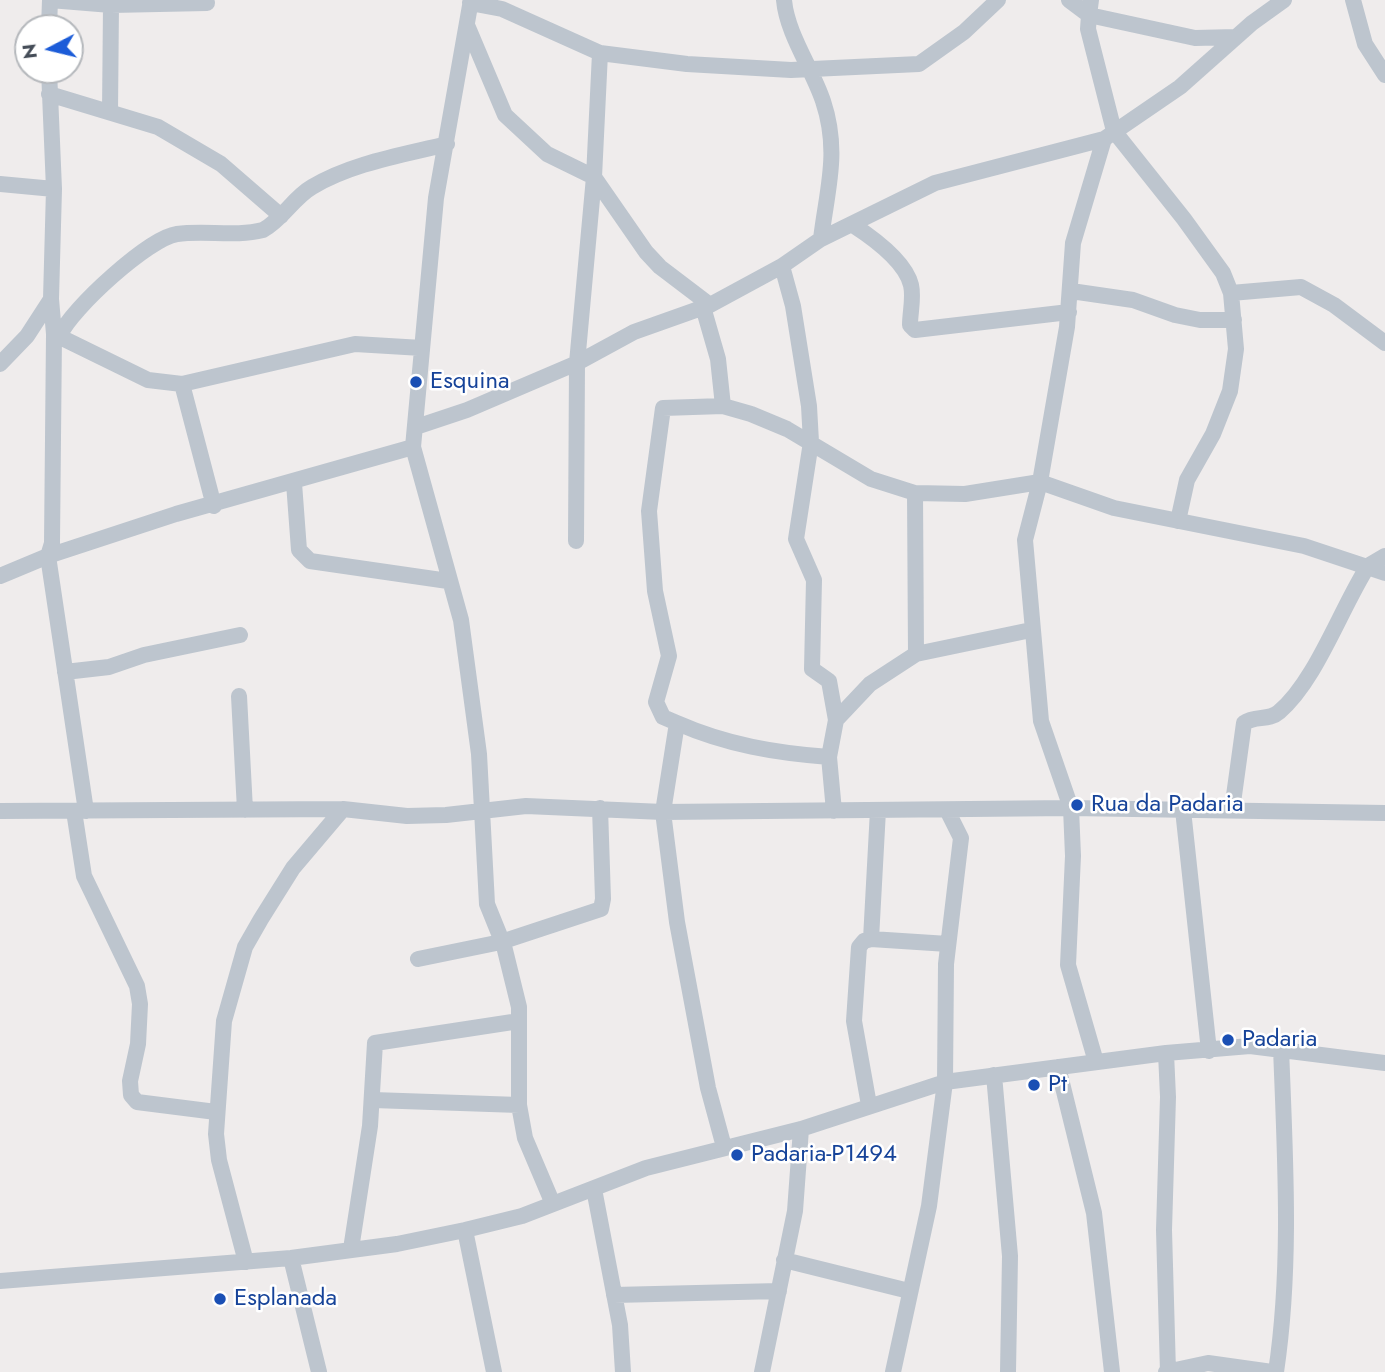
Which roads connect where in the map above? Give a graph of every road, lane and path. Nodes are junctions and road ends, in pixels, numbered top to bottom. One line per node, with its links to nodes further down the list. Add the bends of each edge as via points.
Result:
1 (50, 0): 9 (street)
2 (785, 0): 14 (street)
3 (998, 0): 14 (street, via 919,64)
4 (1069, 0): 10 (street)
5 (1284, 0): 12 (street)
6 (1353, 0): 15 (street, via 1365,44)
7 (471, 2): 11 (street); 13 (street, via 502,9)
8 (207, 3): 9 (street)
9 (111, 5): 18 (street)
10 (1090, 8): 12 (street, via 1195,38); 19 (street, via 1088,29)
11 (467, 25): 20 (street); 21 (street, via 505,115 547,154)
12 (1236, 37): 19 (street, via 1180,87)
13 (600, 53): 14 (street, via 687,64); 21 (street)
14 (811, 70): 26 (street, via 827,115 832,152)
15 (1385, 75)
16 (49, 84): 17 (street)
17 (49, 94): 18 (street); 23 (street)
18 (110, 112): 24 (street, via 159,127 221,164)
19 (1109, 135): 25 (street, via 934,183); 28 (street, via 1075,234); 29 (street, via 1184,219 1223,273)
20 (447, 144): 24 (street, via 322,181); 36 (street, via 431,237)
21 (594, 177): 31 (street, via 646,252); 37 (street)
22 (0, 184): 23 (street)
23 (54, 189): 30 (street)
24 (281, 216): 34 (street, via 273,225 254,232 166,237 141,253)
25 (853, 225): 26 (street); 32 (street, via 870,236 906,275 912,297 910,325 915,330)
26 (821, 239): 27 (street)
27 (782, 266): 31 (street); 42 (street, via 805,374)
28 (1071, 291): 32 (street); 33 (street, via 1133,300 1175,316)
29 (1231, 293): 33 (street); 35 (street, via 1301,287)
30 (51, 299): 34 (street); 38 (street, via 39,320)
31 (707, 306): 37 (street, via 634,332); 40 (street)
32 (1069, 312): 44 (street)
33 (1234, 320): 48 (street, via 1236,365 1230,391 1187,480)
34 (57, 334): 39 (street, via 148,380); 50 (street)
35 (1385, 343)
36 (422, 348): 39 (street, via 355,344); 41 (street)
37 (577, 363): 41 (street); 49 (street)
38 (0, 364)
39 (183, 384): 47 (street)
40 (723, 406): 42 (street); 62 (street, via 668,405 660,414 649,529 668,656 656,702 663,717)
41 (416, 427): 43 (street)
42 (811, 442): 46 (street, via 871,479); 61 (street, via 796,539 815,587 812,669 828,681)
43 (413, 447): 45 (street); 55 (street)
44 (1040, 482): 46 (street, via 965,494); 48 (street, via 1114,508); 56 (street, via 1025,540)
45 (293, 483): 47 (street); 55 (street, via 303,557)
46 (915, 493): 58 (street)
47 (214, 506): 50 (street)
48 (1178, 521): 52 (street, via 1304,546)
49 (576, 541)
50 (48, 556): 54 (street); 59 (street)
51 (1385, 556): 52 (street)
52 (1368, 566): 53 (street); 71 (street, via 1309,673 1284,707 1274,716 1244,723)
53 (1385, 573)
54 (0, 576)
55 (448, 581): 74 (street, via 461,620)
56 (1031, 630): 58 (street); 65 (street, via 1041,721)
57 (240, 635): 59 (street, via 144,654 109,667)
58 (916, 654): 61 (street, via 870,684)
59 (65, 671): 73 (street)
60 (239, 696): 67 (street)
61 (836, 720): 63 (street)
62 (677, 723): 63 (street, via 753,748); 76 (street)
63 (830, 757): 75 (street)
64 (600, 808): 74 (street, via 503,806); 76 (street); 79 (street, via 601,909)
65 (1071, 808): 69 (street); 70 (street); 86 (street, via 1068,965)
66 (343, 809): 67 (street); 74 (street, via 407,816); 94 (street, via 293,868 245,947 224,1021)
67 (245, 810): 73 (street)
68 (878, 810): 69 (street); 75 (street); 78 (street)
69 (947, 810): 80 (street, via 961,838)
70 (1183, 810): 71 (street); 84 (street)
71 (1232, 810): 77 (street)
72 (0, 811): 73 (street)
73 (80, 811): 94 (street, via 84,876 137,986 140,1022 131,1095 137,1102)
74 (483, 811): 79 (street, via 485,890)
75 (834, 811): 76 (street)
76 (663, 812): 96 (street, via 677,922 708,1088)
77 (1385, 813)
78 (871, 939): 80 (street); 93 (street, via 859,947 855,1021)
79 (501, 942): 81 (street); 82 (street, via 511,969)
80 (948, 944): 90 (street)
81 (418, 959)
82 (519, 1021): 91 (street, via 375,1043); 92 (street)
83 (1281, 1048): 84 (street); 87 (street); 116 (street, via 1284,1275)
84 (1209, 1051): 85 (street)
85 (1166, 1053): 86 (street); 115 (street)
86 (1096, 1062): 88 (street)
87 (1385, 1063)
88 (1058, 1067): 89 (street); 114 (street, via 1094,1213)
89 (995, 1075): 90 (street); 113 (street, via 1010,1256)
90 (945, 1082): 93 (street); 106 (street, via 929,1206)
91 (373, 1100): 92 (street); 100 (street)
92 (519, 1105): 98 (street, via 526,1138)
93 (869, 1105): 95 (street)
94 (216, 1112): 103 (street, via 219,1160)
95 (801, 1129): 96 (street); 102 (street, via 795,1211)
96 (724, 1147): 97 (street, via 646,1168)
97 (594, 1189): 98 (street); 107 (street)
98 (553, 1204): 99 (street)
99 (465, 1230): 100 (street); 109 (street)
100 (351, 1249): 101 (street)
101 (291, 1258): 103 (street); 108 (street)
102 (784, 1260): 105 (street); 106 (street)
103 (246, 1262): 104 (street)
104 (0, 1281)
105 (779, 1291): 107 (street); 111 (street)
106 (909, 1291): 112 (street)
107 (614, 1295): 110 (street)
108 (319, 1372)
109 (494, 1372)
110 (623, 1372)
111 (762, 1372)
112 (893, 1372)
113 (1008, 1372)
114 (1111, 1372)
115 (1167, 1372): 116 (street, via 1208,1363)
116 (1274, 1372)

